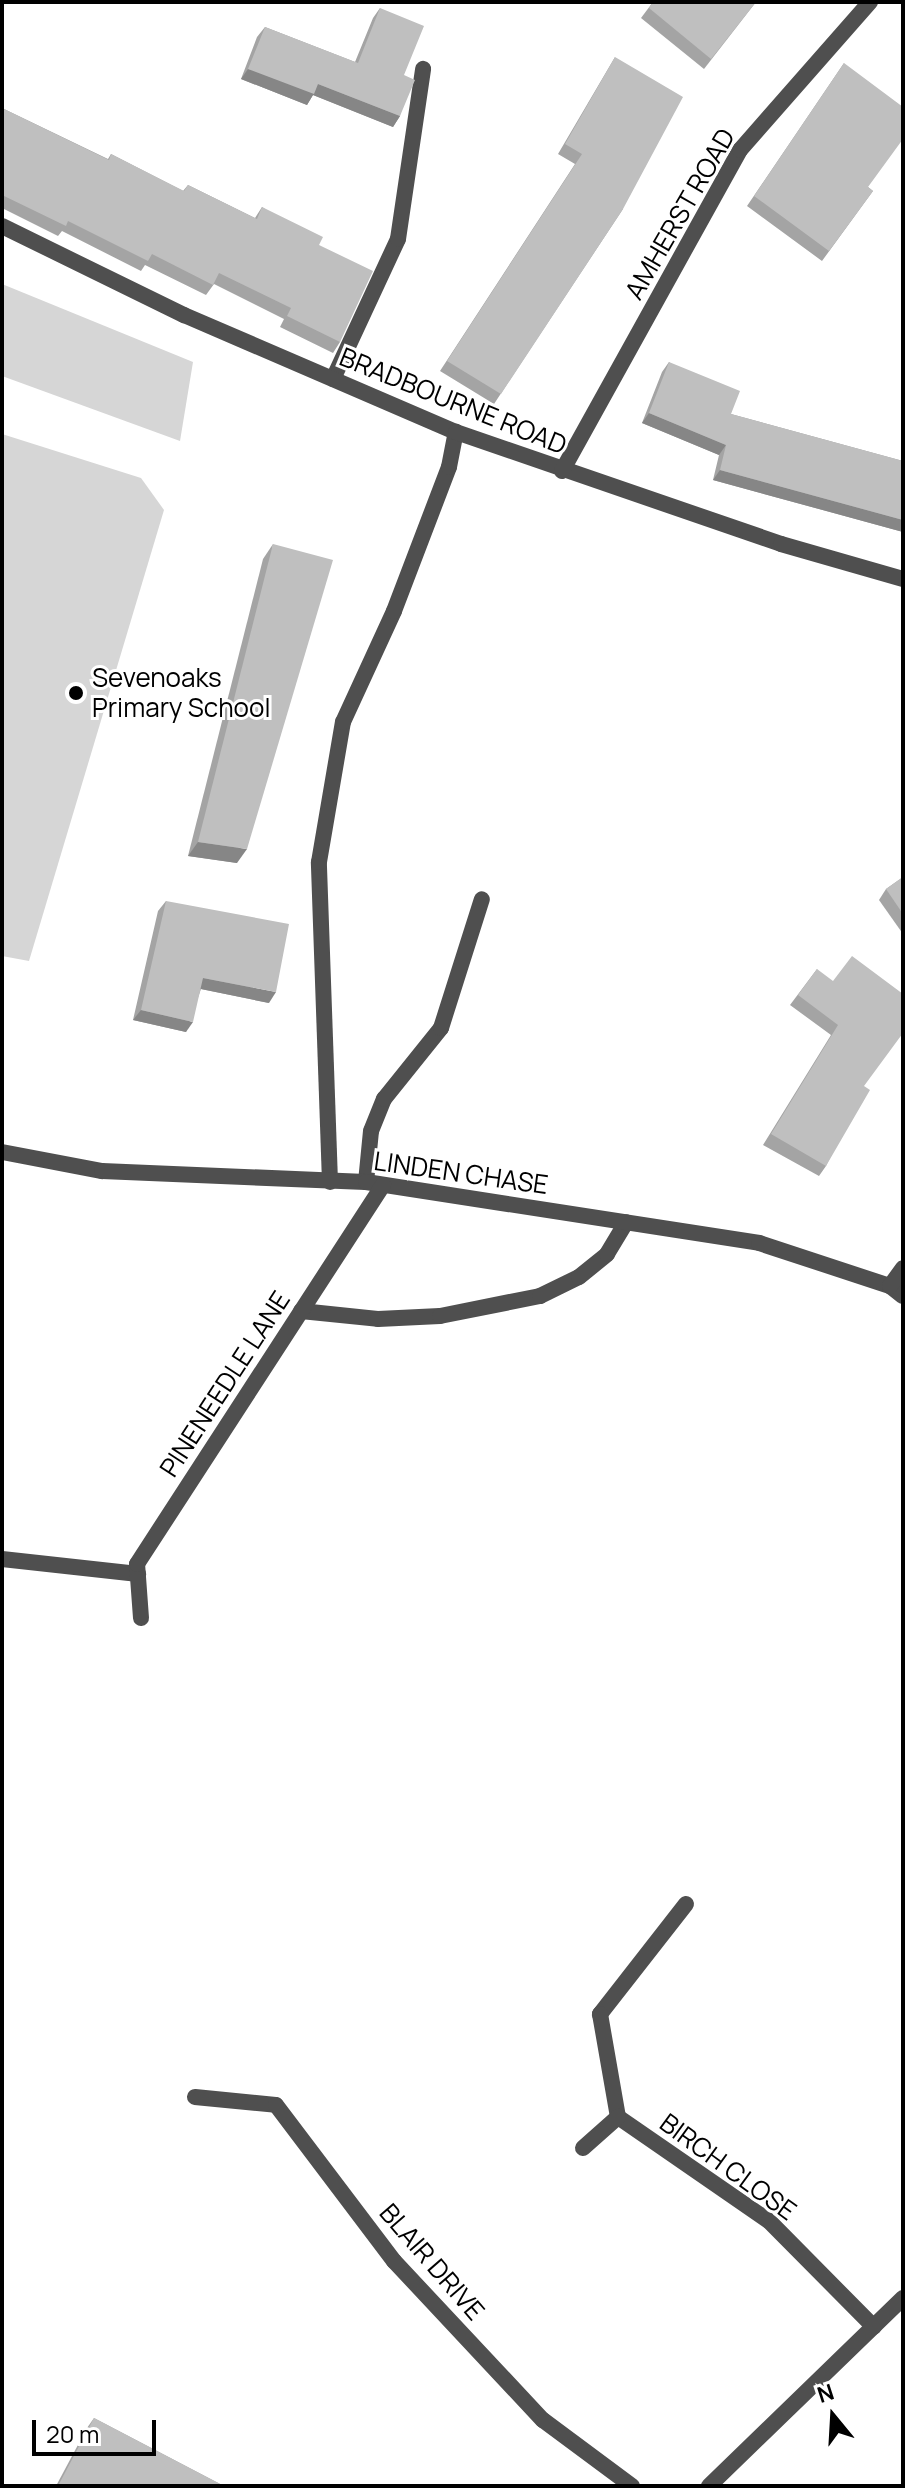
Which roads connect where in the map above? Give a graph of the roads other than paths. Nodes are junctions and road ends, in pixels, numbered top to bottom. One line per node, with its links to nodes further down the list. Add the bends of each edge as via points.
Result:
1 (870, 2): 6 (street, AMHERST ROAD, via 740,150)
2 (423, 69): 4 (street, via 398,239)
3 (2, 226): 4 (street, BRADBOURNE ROAD, via 184,315)
4 (333, 379): 5 (street, BRADBOURNE ROAD)
5 (456, 432): 6 (street, BRADBOURNE ROAD); 10 (street, via 449,467 394,611 343,722 321,847)
6 (562, 471): 7 (street, BRADBOURNE ROAD)
7 (903, 579)
8 (482, 899): 11 (street, via 441,1028 384,1099 371,1131)
9 (2, 1152): 10 (street, LINDEN CHASE, via 102,1171)
10 (330, 1182): 11 (street, LINDEN CHASE)
11 (374, 1183): 12 (street, LINDEN CHASE); 15 (street, PINENEEDLE LANE)
12 (626, 1222): 14 (street, LINDEN CHASE, via 759,1243); 15 (street, via 598,1261 540,1296 440,1316 378,1319)
13 (903, 1268): 14 (street)
14 (896, 1291)
15 (301, 1311): 17 (street, PINENEEDLE LANE, via 137,1564)
16 (2, 1559): 17 (street)
17 (138, 1574): 18 (street, PINENEEDLE LANE)
18 (141, 1618)
19 (686, 1904): 21 (street, BIRCH CLOSE, via 600,2014)
20 (195, 2097): 25 (street, BLAIR DRIVE, via 276,2105 415,2284 543,2420)
21 (618, 2117): 22 (street, BIRCH CLOSE); 24 (street, BIRCH CLOSE, via 769,2221)
22 (583, 2148)
23 (903, 2298): 24 (street)
24 (874, 2327): 26 (street)
25 (632, 2486)
26 (709, 2486)

